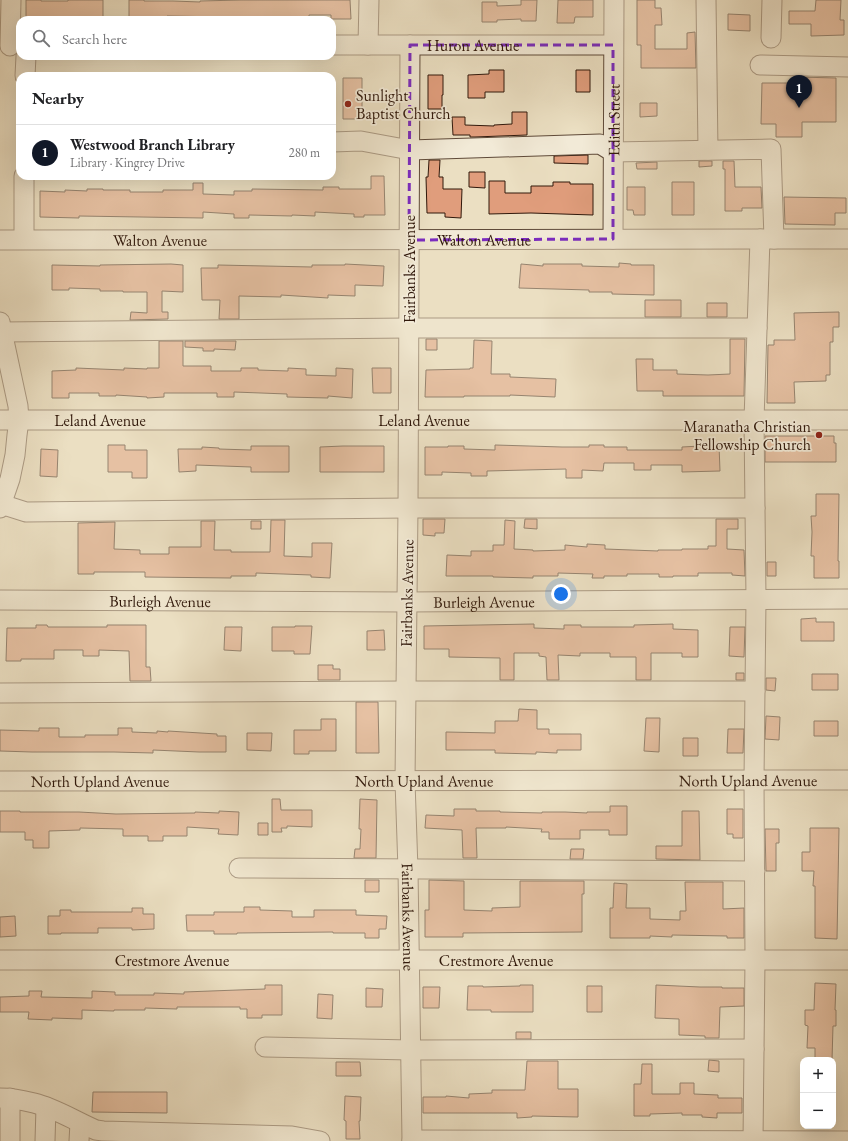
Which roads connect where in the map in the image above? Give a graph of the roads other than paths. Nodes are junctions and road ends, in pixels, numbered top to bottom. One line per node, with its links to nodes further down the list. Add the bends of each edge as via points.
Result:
1 (11, 0): 11 (street)
2 (368, 0): 8 (street)
3 (614, 0): 10 (street, Edith Street)
4 (706, 0): 18 (street)
5 (772, 0): 6 (street)
6 (771, 38)
7 (336, 45): 8 (street, Huron Avenue)
8 (368, 45): 9 (street, Huron Avenue)
9 (410, 45): 10 (street, Huron Avenue); 17 (street, Fairbanks Avenue)
10 (613, 45): 19 (street, Edith Street)
11 (14, 48)
12 (19, 60): 15 (street)
13 (760, 65): 14 (street)
14 (848, 66)
15 (23, 72)
16 (336, 142): 17 (street, via 361,142)
17 (410, 150): 19 (street, via 600,144); 26 (street, Fairbanks Avenue)
18 (708, 150): 19 (street); 23 (street, via 771,149)
19 (613, 152): 22 (street, Edith Street)
20 (24, 180): 21 (street)
21 (24, 239): 25 (street, Walton Avenue); 26 (street, Walton Avenue)
22 (613, 239): 23 (street, Walton Avenue); 26 (street, Walton Avenue)
23 (767, 239): 24 (street, Walton Avenue); 29 (street)
24 (848, 239)
25 (0, 240)
26 (409, 240): 28 (street, Fairbanks Avenue)
27 (1, 327): 28 (street); 32 (street)
28 (409, 328): 29 (street); 30 (street, Fairbanks Avenue)
29 (757, 328): 33 (street)
30 (409, 419): 32 (street, Leland Avenue); 33 (street, Leland Avenue); 36 (street, Fairbanks Avenue)
31 (0, 420): 32 (street, Leland Avenue)
32 (19, 420): 35 (street, via 10,479)
33 (754, 420): 34 (street, Leland Avenue); 37 (street)
34 (848, 420)
35 (1, 506): 36 (street, via 26,512)
36 (408, 508): 37 (street); 41 (street, Fairbanks Avenue)
37 (755, 508): 40 (street)
38 (848, 599): 40 (street, Burleigh Avenue)
39 (0, 600): 41 (street, Burleigh Avenue)
40 (756, 600): 41 (street, Burleigh Avenue); 43 (street)
41 (407, 602): 42 (street, Fairbanks Avenue)
42 (406, 691): 43 (street); 44 (street); 48 (street, Fairbanks Avenue)
43 (755, 691): 45 (street)
44 (0, 693)
45 (754, 780): 46 (street, North Upland Avenue); 48 (street, North Upland Avenue); 51 (street)
46 (848, 780)
47 (0, 781): 48 (street, North Upland Avenue)
48 (406, 781): 50 (street, Fairbanks Avenue)
49 (239, 868): 50 (street)
50 (408, 870): 51 (street); 53 (street, Fairbanks Avenue)
51 (755, 871): 54 (street)
52 (0, 960): 53 (street, Crestmore Avenue)
53 (409, 960): 54 (street, Crestmore Avenue); 58 (street, Fairbanks Avenue)
54 (755, 960): 55 (street, Crestmore Avenue); 57 (street)
55 (848, 960)
56 (265, 1047): 58 (street)
57 (754, 1049): 58 (street); 66 (street)
58 (411, 1050): 71 (street, Fairbanks Avenue)
59 (5, 1098): 60 (street); 68 (street)
60 (46, 1107): 61 (street); 69 (street)
61 (80, 1132): 62 (street, via 96,1130)
62 (109, 1136): 63 (street)
63 (140, 1137): 64 (street)
64 (169, 1137): 65 (street)
65 (201, 1137): 70 (street, via 292,1136)
66 (753, 1140): 67 (street); 71 (street)
67 (848, 1140)
68 (10, 1141)
69 (45, 1141)
70 (320, 1141)
71 (412, 1141)

